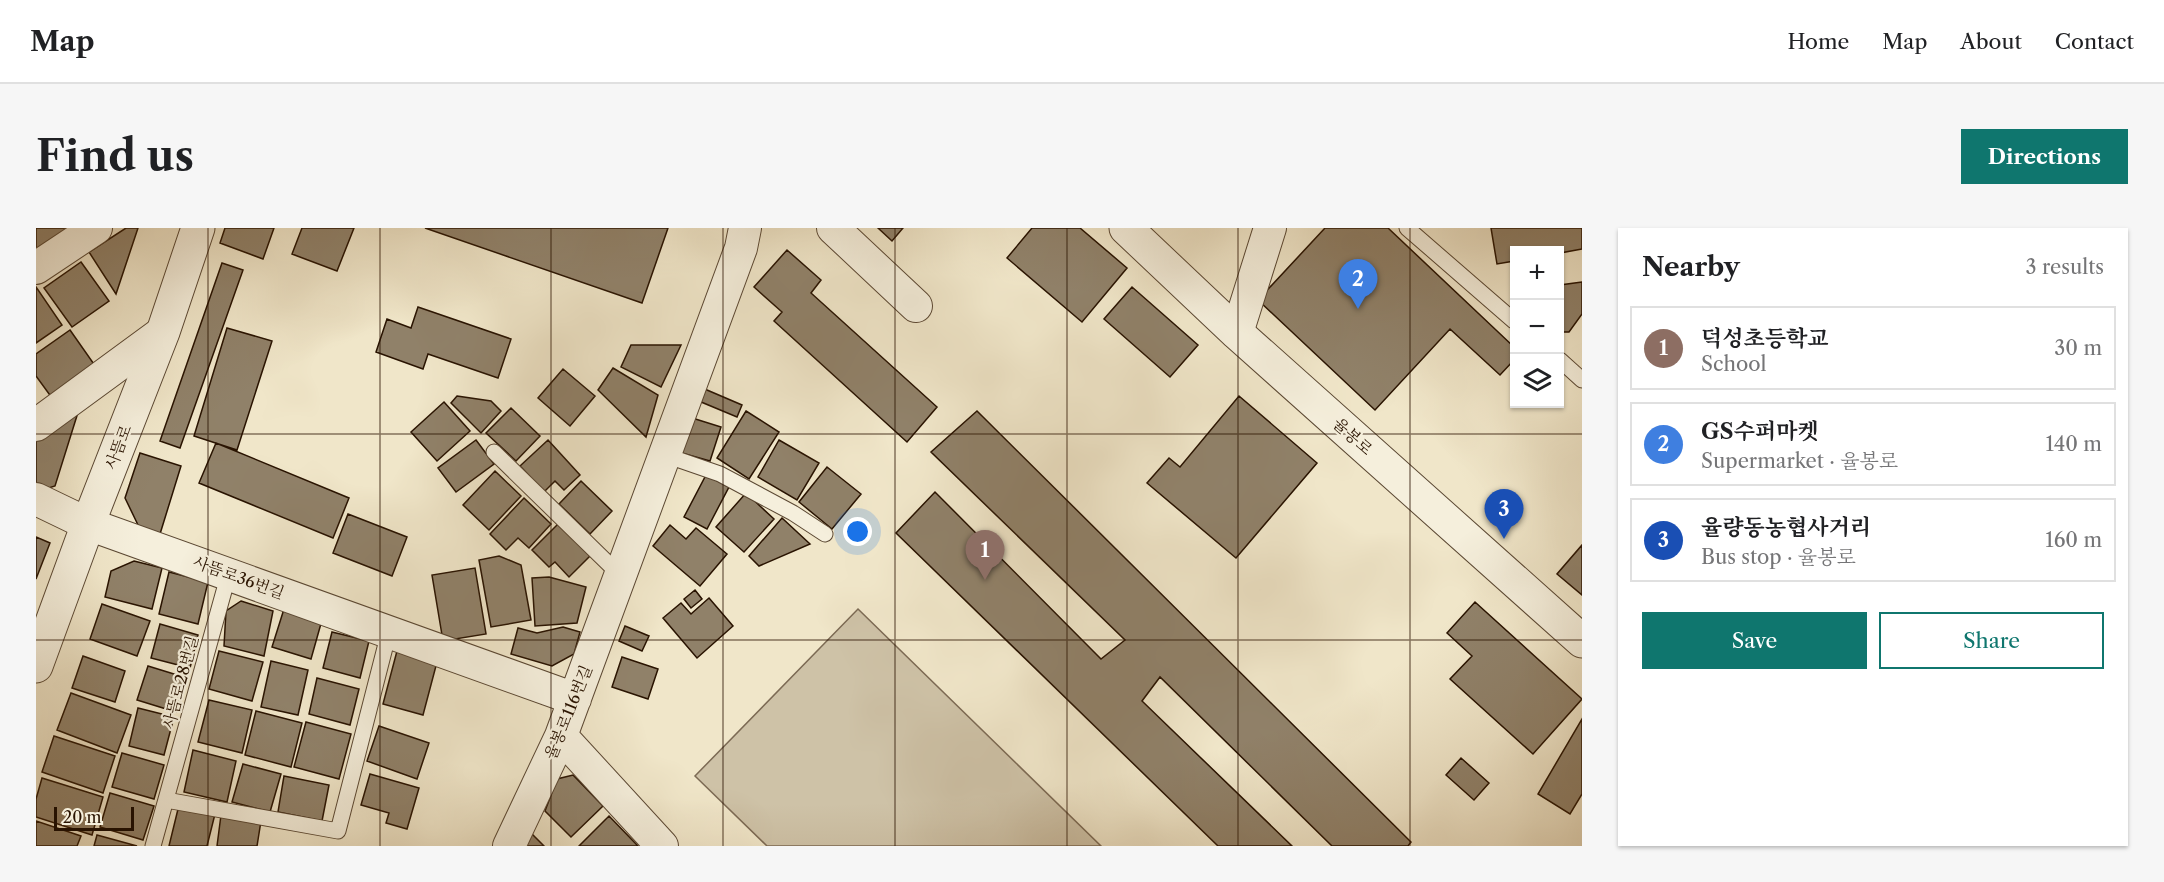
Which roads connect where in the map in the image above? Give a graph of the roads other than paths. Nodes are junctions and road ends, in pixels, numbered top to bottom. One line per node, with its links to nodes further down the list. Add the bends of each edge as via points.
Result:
1 (96, 228): 8 (street)
2 (198, 228): 11 (street, 사뜸로)
3 (745, 228): 17 (street, 율봉로116번길)
4 (833, 228): 9 (street)
5 (1126, 228): 12 (street, 율봉로)
6 (1270, 228): 12 (street)
7 (1407, 228): 10 (lane)
8 (36, 268)
9 (916, 306)
10 (1510, 317)
11 (164, 332): 15 (street); 19 (street, 사뜸로)
12 (1237, 333): 24 (street, 율봉로)
13 (1564, 364): 14 (lane)
14 (1582, 380)
15 (36, 425)
16 (494, 452): 22 (lane)
17 (665, 455): 20 (lane, via 720,474); 22 (street, 율봉로116번길)
18 (36, 499): 19 (street, 사뜸로36번길)
19 (88, 524): 21 (street, 사뜸로36번길); 25 (street, 사뜸로)
20 (825, 534)
21 (228, 573): 23 (street, 사뜸로36번길); 28 (lane, 사뜸로28번길)
22 (621, 576): 26 (street, 율봉로116번길)
23 (389, 632): 26 (street, 사뜸로36번길); 28 (lane, via 338,831)
24 (1582, 640)
25 (36, 666)
26 (575, 699): 27 (street, 율봉로116번길)
27 (561, 736): 30 (street, 율봉로116번길); 31 (street)
28 (166, 800): 29 (lane, 사뜸로28번길)
29 (153, 846)
30 (509, 846)
31 (662, 846)

